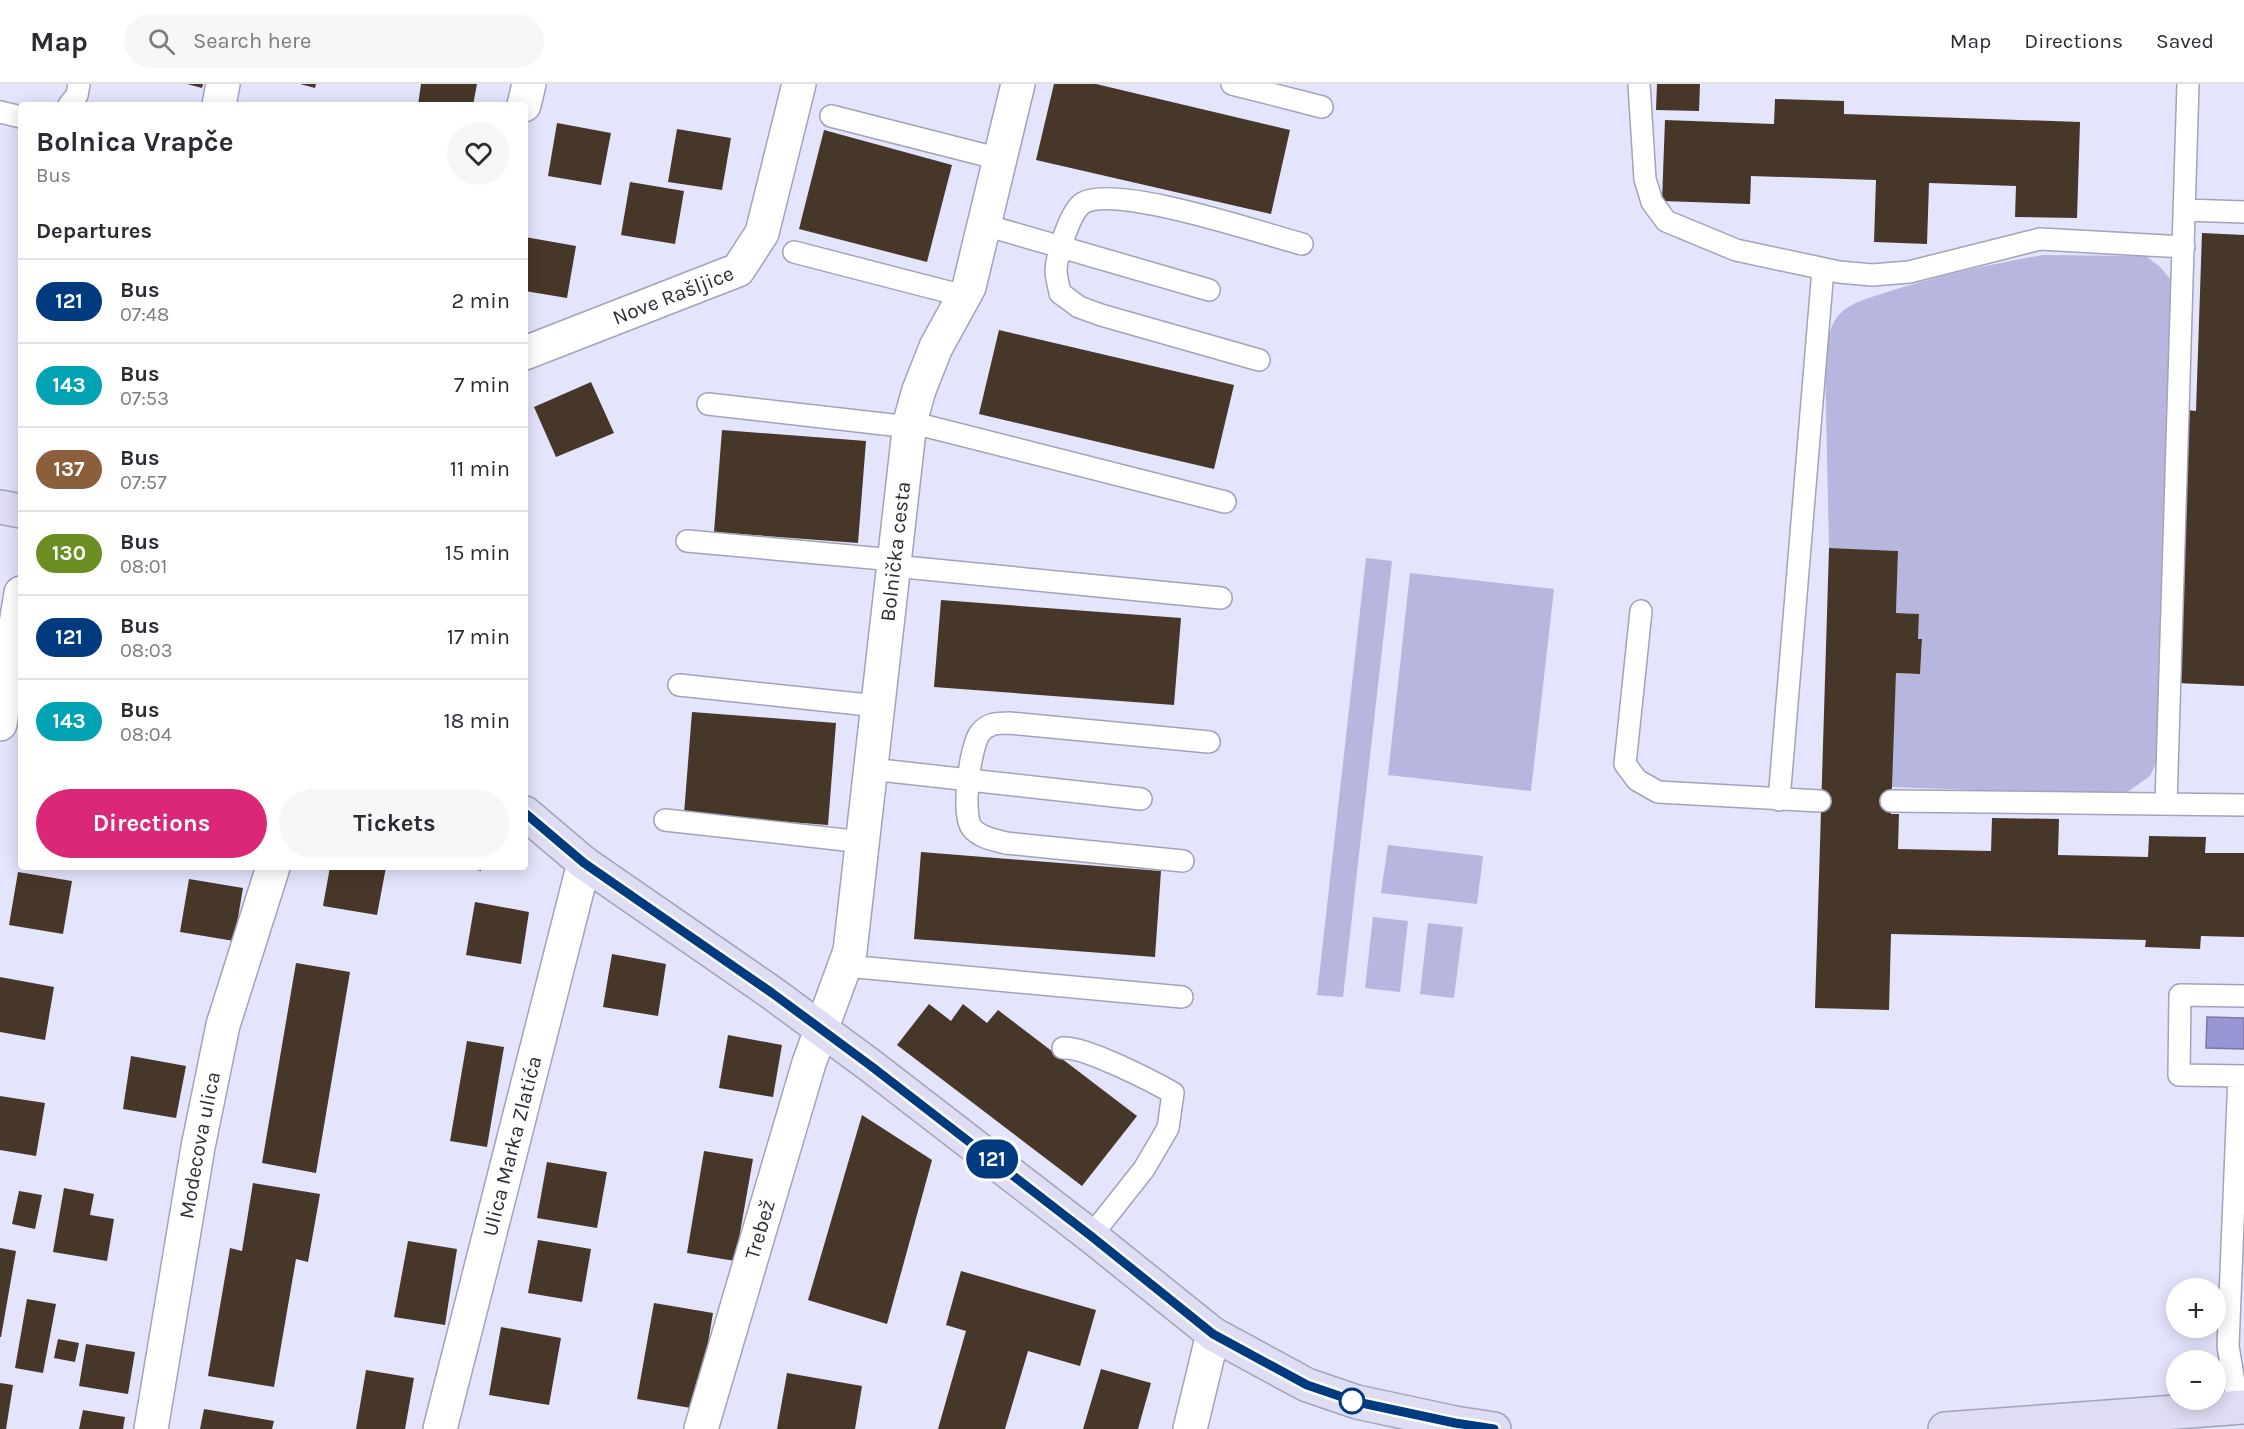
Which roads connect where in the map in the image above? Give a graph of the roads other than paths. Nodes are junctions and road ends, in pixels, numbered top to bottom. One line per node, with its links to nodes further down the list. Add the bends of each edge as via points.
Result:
1 (80, 84): 9 (lane)
2 (223, 84): 10 (street)
3 (529, 84): 11 (street)
4 (799, 84): 27 (street, Nove Rašljice, via 762,233 738,270)
5 (1018, 84): 16 (street, Bolnička cesta)
6 (1232, 84): 12 (lane)
7 (1639, 84): 24 (lane, via 1645,179 1652,202 1666,221 1736,250)
8 (2188, 84): 17 (lane)
9 (71, 102)
10 (220, 102)
11 (525, 102)
12 (1322, 107)
13 (0, 112): 14 (lane)
14 (18, 116)
15 (831, 116): 16 (lane)
16 (1000, 159): 19 (street, Bolnička cesta)
17 (2185, 210): 18 (lane); 22 (lane)
18 (2244, 212)
19 (985, 225): 21 (lane); 26 (street, Bolnička cesta)
20 (1302, 244): 21 (lane, via 1148,202 1107,198 1084,202 1074,211)
21 (1062, 246): 25 (lane); 28 (lane, via 1056,270 1060,293 1079,307)
22 (2184, 248): 24 (lane, via 2040,239 1909,272 1872,275); 49 (lane)
23 (794, 252): 26 (lane)
24 (1823, 269): 46 (lane)
25 (1209, 290)
26 (964, 296): 30 (street, Bolnička cesta, via 936,346)
27 (528, 352)
28 (1259, 360)
29 (708, 404): 30 (lane)
30 (910, 425): 31 (lane); 35 (street, Bolnička cesta)
31 (1225, 502)
32 (0, 507): 33 (street)
33 (18, 510)
34 (687, 541): 35 (lane)
35 (894, 563): 36 (lane); 40 (street, Bolnička cesta)
36 (1221, 598)
37 (1641, 611): 46 (lane, via 1624,764 1637,780 1658,792)
38 (18, 612): 41 (street)
39 (680, 686): 40 (lane)
40 (878, 706): 43 (street, Bolnička cesta)
41 (0, 724)
42 (1209, 742): 44 (lane, via 991,723 980,732 973,747)
43 (871, 769): 44 (lane); 53 (street, Bolnička cesta)
44 (970, 780): 45 (lane); 54 (lane, via 968,814 972,828 984,837 1006,843)
45 (1141, 799)
46 (1779, 800): 47 (lane)
47 (1820, 801)
48 (1891, 801): 49 (lane)
49 (2166, 804): 50 (lane)
50 (2244, 805)
51 (528, 816): 55 (street)
52 (664, 820): 53 (lane)
53 (863, 842): 57 (street, Bolnička cesta)
54 (1183, 861)
55 (584, 863): 60 (street); 68 (street, Ulica Marka Zlatića)
56 (272, 870): 67 (street, Modecova ulica, via 223,1025 198,1147)
57 (846, 966): 59 (lane); 60 (street, Bolnička cesta)
58 (2244, 996): 62 (lane, via 2180,995 2179,1076)
59 (1182, 997)
60 (820, 1029): 63 (street); 69 (street, Trebež)
61 (1063, 1048): 63 (lane, via 1092,1055 1173,1093 1168,1128 1143,1169)
62 (2241, 1076): 65 (lane, via 2228,1346)
63 (1091, 1236): 64 (street)
64 (1213, 1334): 66 (street, via 1307,1385); 70 (street)
65 (2241, 1414): 72 (street)
66 (1413, 1422): 71 (street)
67 (151, 1429)
68 (440, 1429)
69 (701, 1429)
70 (1190, 1429)
71 (1494, 1429)
72 (1946, 1429)

